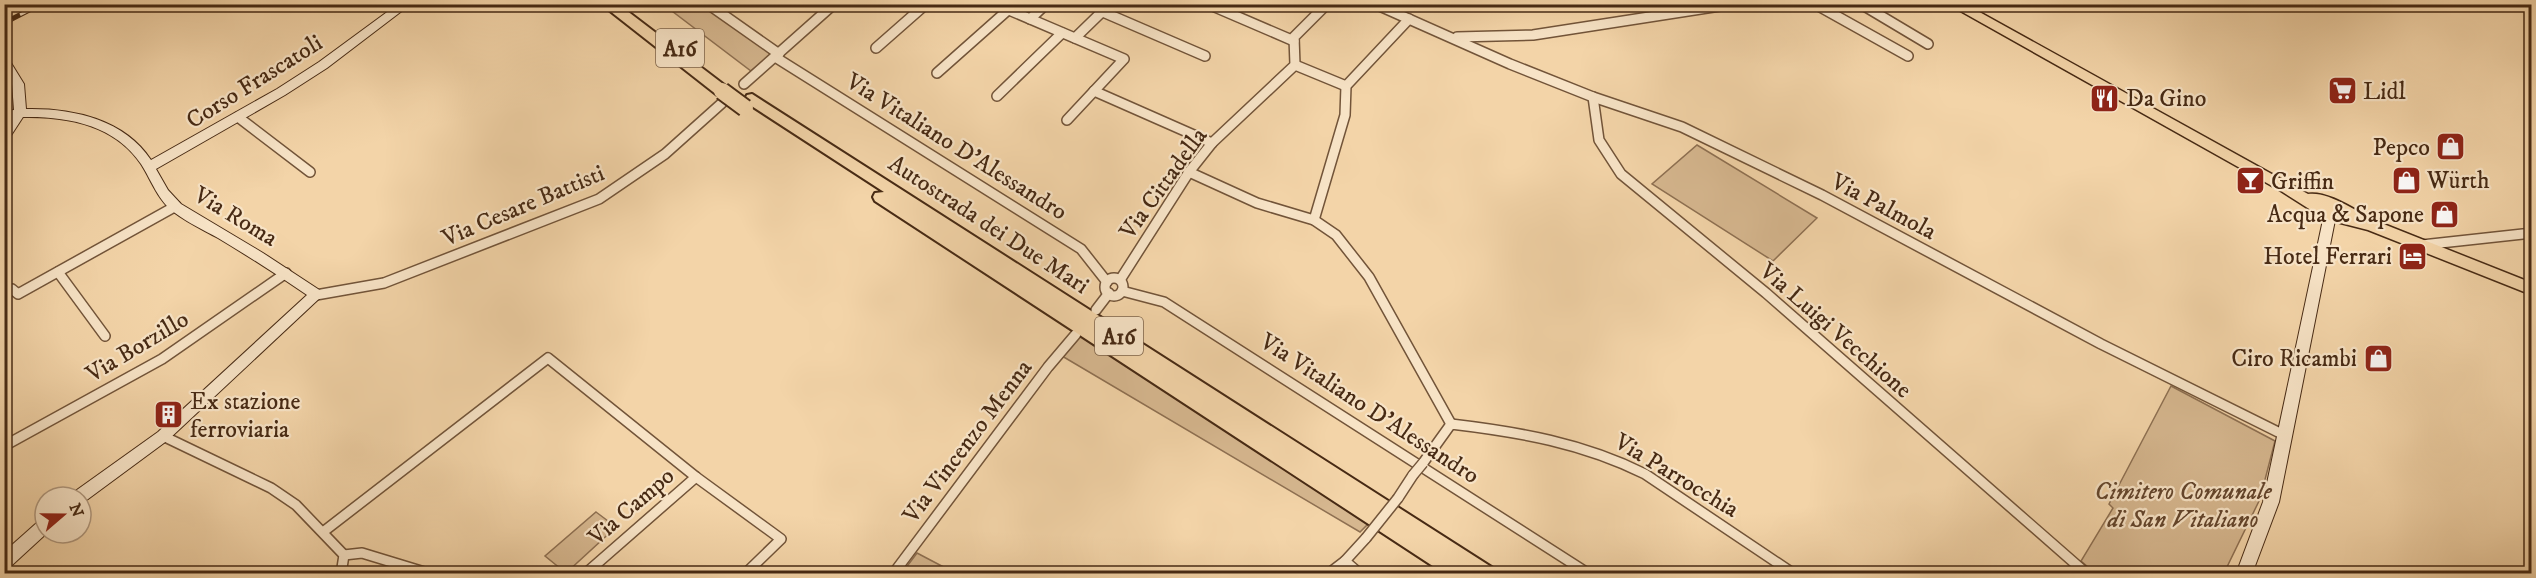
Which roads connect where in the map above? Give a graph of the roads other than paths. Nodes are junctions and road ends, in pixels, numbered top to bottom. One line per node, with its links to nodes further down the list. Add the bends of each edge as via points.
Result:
1 (406, 4): 39 (street, Corso Frascatoli, via 322,65)
2 (834, 4): 26 (street, Via Cesare Battisti)
3 (926, 4): 25 (street)
4 (995, 4): 16 (street)
5 (1046, 4): 18 (street)
6 (1110, 4): 17 (street)
7 (1208, 4): 23 (street)
8 (1327, 4): 23 (street)
9 (1375, 4): 19 (street, Via Palmola)
10 (1733, 4): 21 (street, via 1533,35)
11 (1815, 4): 28 (street)
12 (1861, 4): 24 (street)
13 (1954, 4): 47 (main road)
14 (713, 6): 26 (street, Via Vitaliano D'Alessandro)
15 (620, 10): 34 (highway, Autostrada dei Due Mari / A16)
16 (1008, 10): 18 (street); 31 (street)
17 (1103, 12): 22 (street); 27 (street)
18 (1030, 19): 20 (street)
19 (1409, 19): 21 (street, Via Palmola); 32 (street)
20 (1062, 33): 22 (street); 35 (street)
21 (1451, 37): 36 (street, Via Palmola)
22 (1075, 38): 33 (street, via 1124,58)
23 (1294, 41): 30 (street)
24 (1928, 44)
25 (876, 48)
26 (777, 56): 34 (street, Via Cesare Battisti); 54 (street, Via Vitaliano D'Alessandro, via 1081,249)
27 (1205, 56)
28 (1908, 56)
29 (4, 61): 37 (street, via 18,84)
30 (1295, 65): 32 (street); 42 (street, Via Cittadella)
31 (937, 73)
32 (1346, 86): 48 (street, via 1345,115)
33 (1094, 91): 40 (street); 42 (street)
34 (736, 95): 59 (street, Via Cesare Battisti, via 665,154 599,198 417,272); 81 (highway, Autostrada dei Due Mari / A16); 82 (highway, Autostrada dei Due Mari / A16)
35 (998, 96)
36 (1593, 97): 65 (street, Via Palmola, via 1715,142); 85 (street, Via Luigi Vecchione, via 1599,141 1621,174 1766,293)
37 (20, 113): 38 (street, Via Roma); 41 (street); 43 (street, Via Roma, via 56,112 96,124 134,147)
38 (4, 116)
39 (238, 117): 43 (street, Corso Frascatoli); 44 (street)
40 (1067, 120)
41 (4, 137)
42 (1212, 143): 45 (street, Via Cittadella)
43 (149, 167): 46 (street, Via Roma)
44 (310, 172)
45 (1190, 172): 48 (street, via 1257,203); 53 (street, Via Cittadella)
46 (176, 206): 51 (street); 52 (street, Via Roma)
47 (2331, 211): 50 (main road); 65 (street)
48 (1314, 220): 63 (street, via 1336,235 1357,258)
49 (2532, 233): 50 (street)
50 (2422, 245): 55 (main road)
51 (58, 272): 56 (street, via 18,294); 62 (street)
52 (286, 273): 59 (street, Via Roma); 66 (street, Via Borzillo, via 162,359)
53 (1120, 280): 54 (street); 57 (street, via 1124,284)
54 (1107, 282): 58 (street, via 1104,287)
55 (2532, 288)
56 (4, 289)
57 (1122, 291): 58 (street, Via Vitaliano D'Alessandro); 83 (street, Via Vitaliano D'Alessandro, via 1164,302)
58 (1108, 293): 60 (street)
59 (316, 295): 64 (street)
60 (1096, 310)
61 (1076, 334): 78 (street, Via Vincenzo Menna)
62 (105, 336)
63 (1451, 424): 72 (street, bridge, via 1398,498); 84 (street, Via Parrocchia, via 1557,439 1622,461)
64 (163, 436): 68 (street); 69 (street, via 271,488 296,505)
65 (2286, 436): 86 (street, via 2271,502)
66 (4, 446)
67 (696, 477): 69 (street, via 548,358); 76 (street, Via Campo); 77 (street, Via Campo, via 781,539)
68 (93, 487)
69 (323, 532): 71 (street)
70 (33, 536): 73 (street)
71 (344, 555): 74 (street); 75 (street, via 362,553)
72 (1345, 561): 79 (street); 80 (street)
73 (4, 562)
74 (341, 573)
75 (432, 573)
76 (585, 573)
77 (745, 573)
78 (893, 573)
79 (1328, 573)
80 (1360, 573)
81 (1462, 573)
82 (1486, 573)
83 (1589, 573)
84 (1794, 573)
85 (2087, 573)
86 (2244, 573)

